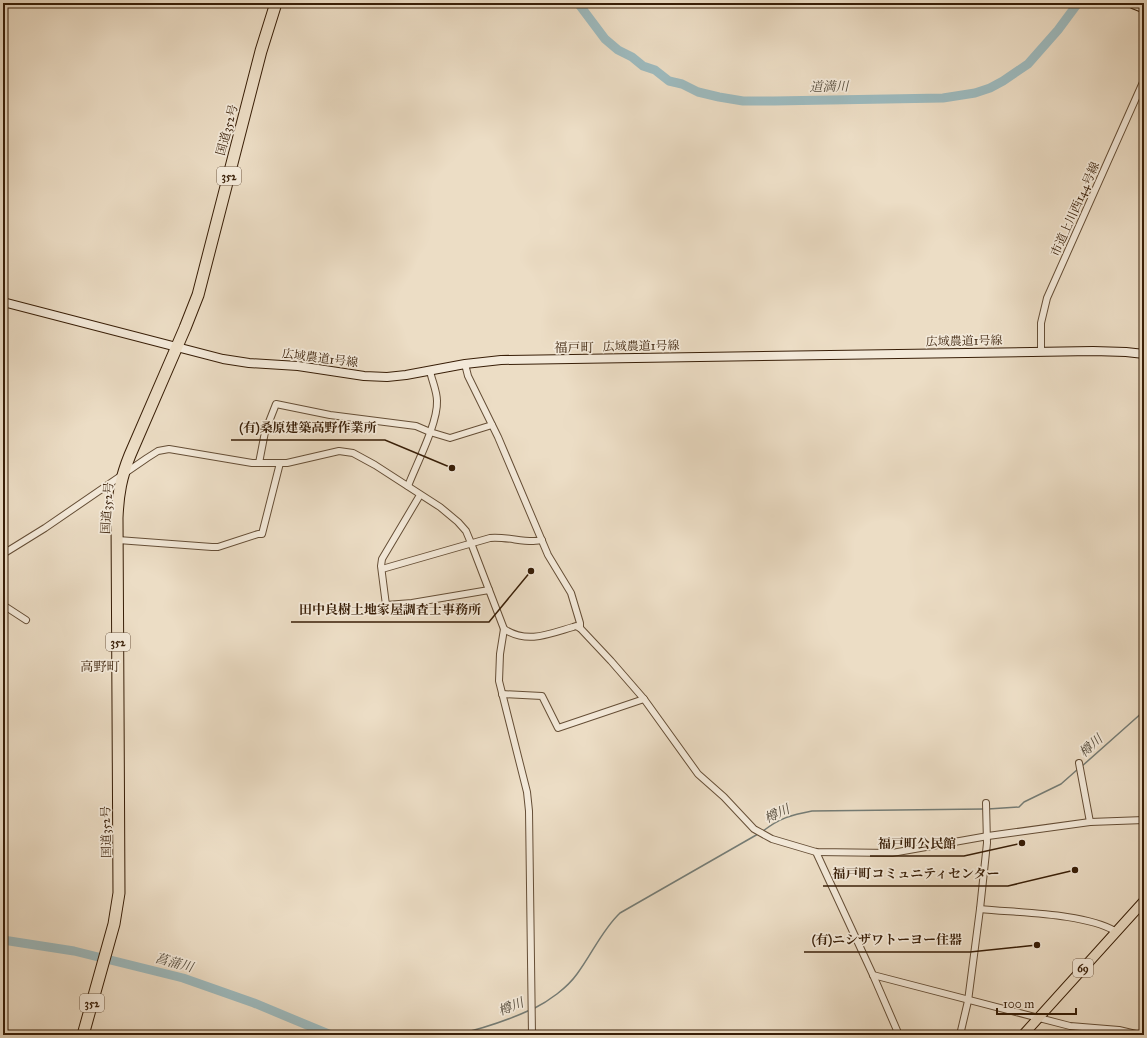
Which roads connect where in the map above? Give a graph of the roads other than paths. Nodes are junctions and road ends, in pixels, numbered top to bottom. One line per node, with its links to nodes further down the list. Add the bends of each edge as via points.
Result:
1 (276, 3): 6 (highway, 国道352号 / 352, via 261,51 198,295)
2 (1134, 3): 3 (highway)
3 (1144, 7)
4 (1144, 80): 7 (street, 市道上川西144号線, via 1047,298 1041,323)
5 (3, 302): 6 (street, 広域農道1号線)
6 (177, 347): 10 (street, 広域農道1号線, via 240,362 298,366 364,376 400,376); 15 (highway, 国道352号 / 352)
7 (1041, 352): 8 (street, 広域農道1号線, via 1116,351); 9 (street, 広域農道1号線, via 501,360)
8 (1144, 354)
9 (465, 364): 10 (street, 広域農道1号線); 11 (street, via 468,376)
10 (430, 371): 12 (street, via 437,403)
11 (492, 425): 12 (street, via 455,438 446,438); 19 (street)
12 (430, 432): 13 (street, via 416,426 276,404 265,432); 16 (street)
13 (260, 463): 14 (street); 15 (street, via 164,450)
14 (280, 463): 16 (street, via 296,462 339,451 348,452); 18 (street, via 262,534 212,548)
15 (122, 475): 18 (highway, 国道352号 / 352, via 118,500); 21 (street)
16 (408, 486): 17 (street)
17 (420, 495): 20 (street, via 458,522 466,531); 22 (street, via 382,559)
18 (118, 540): 42 (highway, 国道352号 / 352, via 120,875 117,907 108,948)
19 (542, 540): 20 (street, via 536,542 500,537); 26 (street, via 571,593)
20 (471, 543): 22 (street); 23 (street)
21 (3, 554)
22 (382, 569): 23 (street, via 386,605)
23 (489, 590): 27 (street)
24 (3, 605): 25 (street)
25 (26, 620)
26 (580, 628): 27 (street, via 576,626 528,638 512,635); 29 (street)
27 (504, 629): 28 (street, via 499,671)
28 (502, 694): 29 (street, via 542,696 558,728); 43 (street, via 528,792)
29 (644, 699): 35 (street, via 698,774 754,829 764,835)
30 (1079, 765): 33 (street)
31 (986, 803): 34 (street)
32 (1144, 820): 33 (street)
33 (1090, 822): 34 (street)
34 (988, 836): 35 (street, via 892,853); 37 (street)
35 (816, 852): 39 (street)
36 (1144, 901): 38 (main road, 69)
37 (980, 909): 38 (street, via 1069,918 1106,926); 40 (street)
38 (1115, 932): 41 (main road, 69)
39 (873, 975): 40 (street); 44 (street)
40 (968, 1001): 41 (street); 45 (street)
41 (1038, 1019): 46 (main road, 69); 47 (street, via 1079,1028 1124,1030)
42 (83, 1035)
43 (532, 1035)
44 (898, 1035)
45 (960, 1035)
46 (1023, 1035)
47 (1140, 1035)

